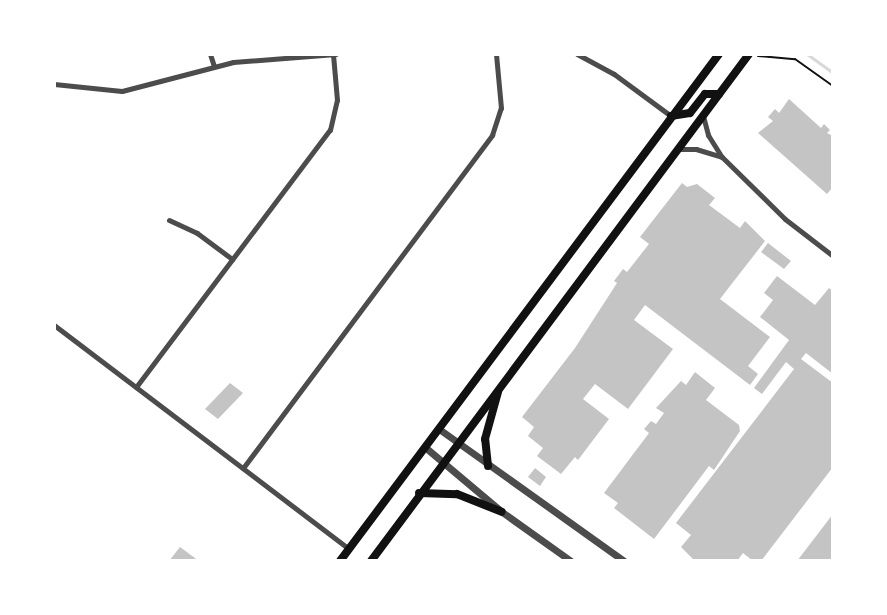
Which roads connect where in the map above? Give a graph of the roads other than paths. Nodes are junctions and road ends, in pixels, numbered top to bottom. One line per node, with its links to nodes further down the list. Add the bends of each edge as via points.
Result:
1 (210, 54): 7 (street)
2 (334, 54): 7 (street); 16 (street, via 337,100 330,130)
3 (496, 54): 25 (street, via 501,108 492,135)
4 (577, 54): 10 (street, via 614,74)
5 (719, 54): 10 (main road)
6 (749, 55): 9 (main road)
7 (214, 66): 8 (street, via 123,91)
8 (54, 84)
9 (719, 94): 10 (main road, via 705,94 690,113); 11 (main road)
10 (670, 116): 20 (main road)
11 (703, 116): 12 (main road); 13 (street, via 708,135)
12 (678, 149): 13 (street, via 696,149); 18 (main road)
13 (722, 157): 15 (street, via 785,219)
14 (170, 220): 16 (street, via 196,232)
15 (833, 256)
16 (232, 259): 19 (street)
17 (54, 325): 19 (street)
18 (500, 386): 21 (main road); 24 (main road, via 485,439)
19 (136, 387): 25 (street)
20 (439, 429): 21 (street); 22 (main road)
21 (457, 443): 23 (main road); 24 (street)
22 (426, 448): 23 (street); 28 (main road)
23 (442, 463): 26 (main road); 27 (street)
24 (488, 466): 32 (street)
25 (243, 468): 28 (street)
26 (419, 493): 27 (main road, via 457,494); 30 (main road)
27 (502, 512): 31 (street)
28 (349, 549): 29 (main road)
29 (340, 561)
30 (370, 561)
31 (571, 561)
32 (624, 561)

